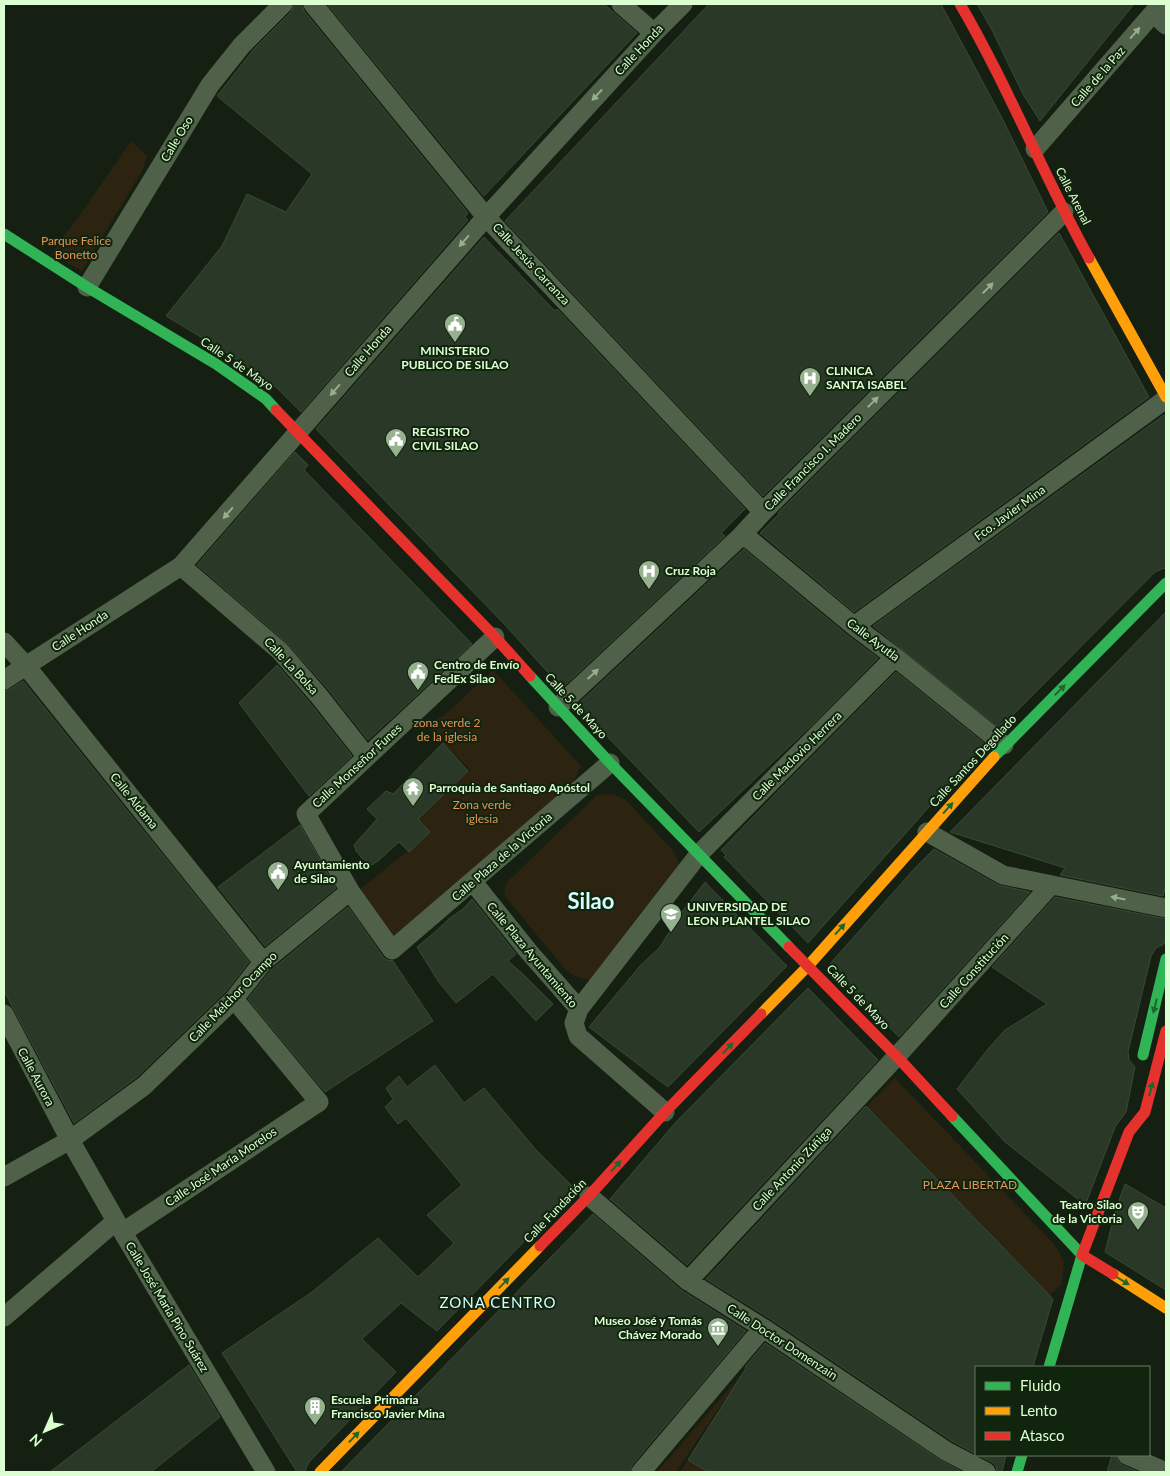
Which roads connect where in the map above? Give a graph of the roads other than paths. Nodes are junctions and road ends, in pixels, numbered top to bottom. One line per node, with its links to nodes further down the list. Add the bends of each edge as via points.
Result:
1 (283, 4): 12 (street, Calle Oso, via 242,44 210,85)
2 (313, 4): 10 (street, Calle Jesús Carranza)
3 (621, 4): 7 (street)
4 (683, 4): 7 (street, Calle Honda)
5 (960, 4): 8 (street, Calle Arenal)
6 (1160, 14): 8 (street, Calle de la Paz, one-way to 6)
7 (654, 33): 10 (street, Calle Honda, one-way to 10)
8 (1035, 150): 9 (street, Calle Arenal)
9 (1064, 212): 13 (street, Calle Arenal); 15 (street, Calle Francisco I. Madero, one-way to 9)
10 (486, 216): 14 (street, Calle Honda, one-way to 14); 15 (street, Calle Jesús Carranza)
11 (4, 234): 12 (street, Calle 5 de Mayo)
12 (87, 287): 14 (street, Calle 5 de Mayo, via 216,364 266,399)
13 (1166, 398): 19 (street, Fco. Javier Mina)
14 (298, 432): 17 (street, Calle Honda, one-way to 17); 20 (street, Calle 5 de Mayo)
15 (763, 512): 16 (street, Calle Francisco I. Madero)
16 (740, 537): 19 (street, Calle Ayutla, via 750,539); 25 (street, Calle Francisco I. Madero, one-way to 16)
17 (181, 566): 23 (street, Calle Honda); 27 (street, Calle La Bolsa, via 280,651)
18 (1166, 583): 26 (street, Calle Santos Degollado, one-way to 18)
19 (854, 626): 22 (street, Calle Ayutla)
20 (495, 637): 25 (street, Calle 5 de Mayo); 27 (street, Calle Monseñor Funes)
21 (4, 642): 23 (street, Calle Aldama)
22 (895, 657): 26 (street, Calle Ayutla); 30 (street, Calle Maclovio Herrera)
23 (26, 666): 24 (street, Calle Honda); 36 (street, Calle Aldama)
24 (4, 680)
25 (558, 707): 28 (street, Calle 5 de Mayo)
26 (1004, 746): 29 (street, Calle Santos Degollado, one-way to 26)
27 (367, 757): 33 (street, Calle Monseñor Funes, via 306,814)
28 (610, 763): 30 (street, Calle 5 de Mayo); 31 (street, Calle Plaza de la Victoria)
29 (927, 832): 32 (street, via 1003,875); 37 (street, Calle Santos Degollado, one-way to 29)
30 (700, 854): 37 (street, Calle 5 de Mayo); 39 (street, Calle Maclovio Herrera)
31 (472, 882): 33 (street, Calle Plaza de la Victoria, via 392,950); 39 (street, Calle Plaza Ayuntamiento)
32 (1051, 885): 34 (street, one-way to 32); 42 (street, Calle Constitución)
33 (350, 891): 36 (street, Calle Melchor Ocampo)
34 (1166, 908)
35 (1166, 958): 43 (street, one-way to 43)
36 (263, 962): 38 (street, Calle Melchor Ocampo)
37 (808, 966): 42 (street, Calle 5 de Mayo); 44 (street, Calle Fundación, one-way to 37)
38 (234, 999): 47 (street, Calle Melchor Ocampo, via 144,1086); 50 (street, Calle José María Morelos, via 319,1102)
39 (579, 1009): 44 (street, Calle Plaza Ayuntamiento, via 574,1023 578,1036)
40 (4, 1014): 47 (street, Calle Aurora)
41 (1166, 1031): 46 (street, one-way to 41, via 1145,1112)
42 (897, 1056): 51 (street, Calle 5 de Mayo); 52 (street, Calle Antonio Zúñiga)
43 (1139, 1069)
44 (665, 1112): 49 (street, Calle Fundación, one-way to 44)
45 (1130, 1114): 46 (street)
46 (1130, 1132): 51 (street)
47 (70, 1140): 48 (street, Calle Melchor Ocampo); 50 (street, Calle José María Pino Suárez)
48 (4, 1177)
49 (589, 1196): 52 (street, Calle Doctor Domenzain); 60 (street, Calle Fundación, one-way to 49)
50 (120, 1227): 54 (street, Calle José María Morelos); 59 (street, Calle José María Pino Suárez)
51 (1082, 1255): 53 (street, Calle 5 de Mayo, one-way to 53); 56 (street)
52 (688, 1281): 55 (street, Calle Doctor Domenzain)
53 (1166, 1308)
54 (4, 1317)
55 (763, 1328): 61 (street); 62 (street, Calle Doctor Domenzain, via 946,1451)
56 (1049, 1366)
57 (1022, 1456): 63 (street)
58 (1129, 1456): 64 (street)
59 (266, 1472)
60 (320, 1472)
61 (641, 1472)
62 (986, 1472)
63 (1017, 1472)
64 (1166, 1472)

